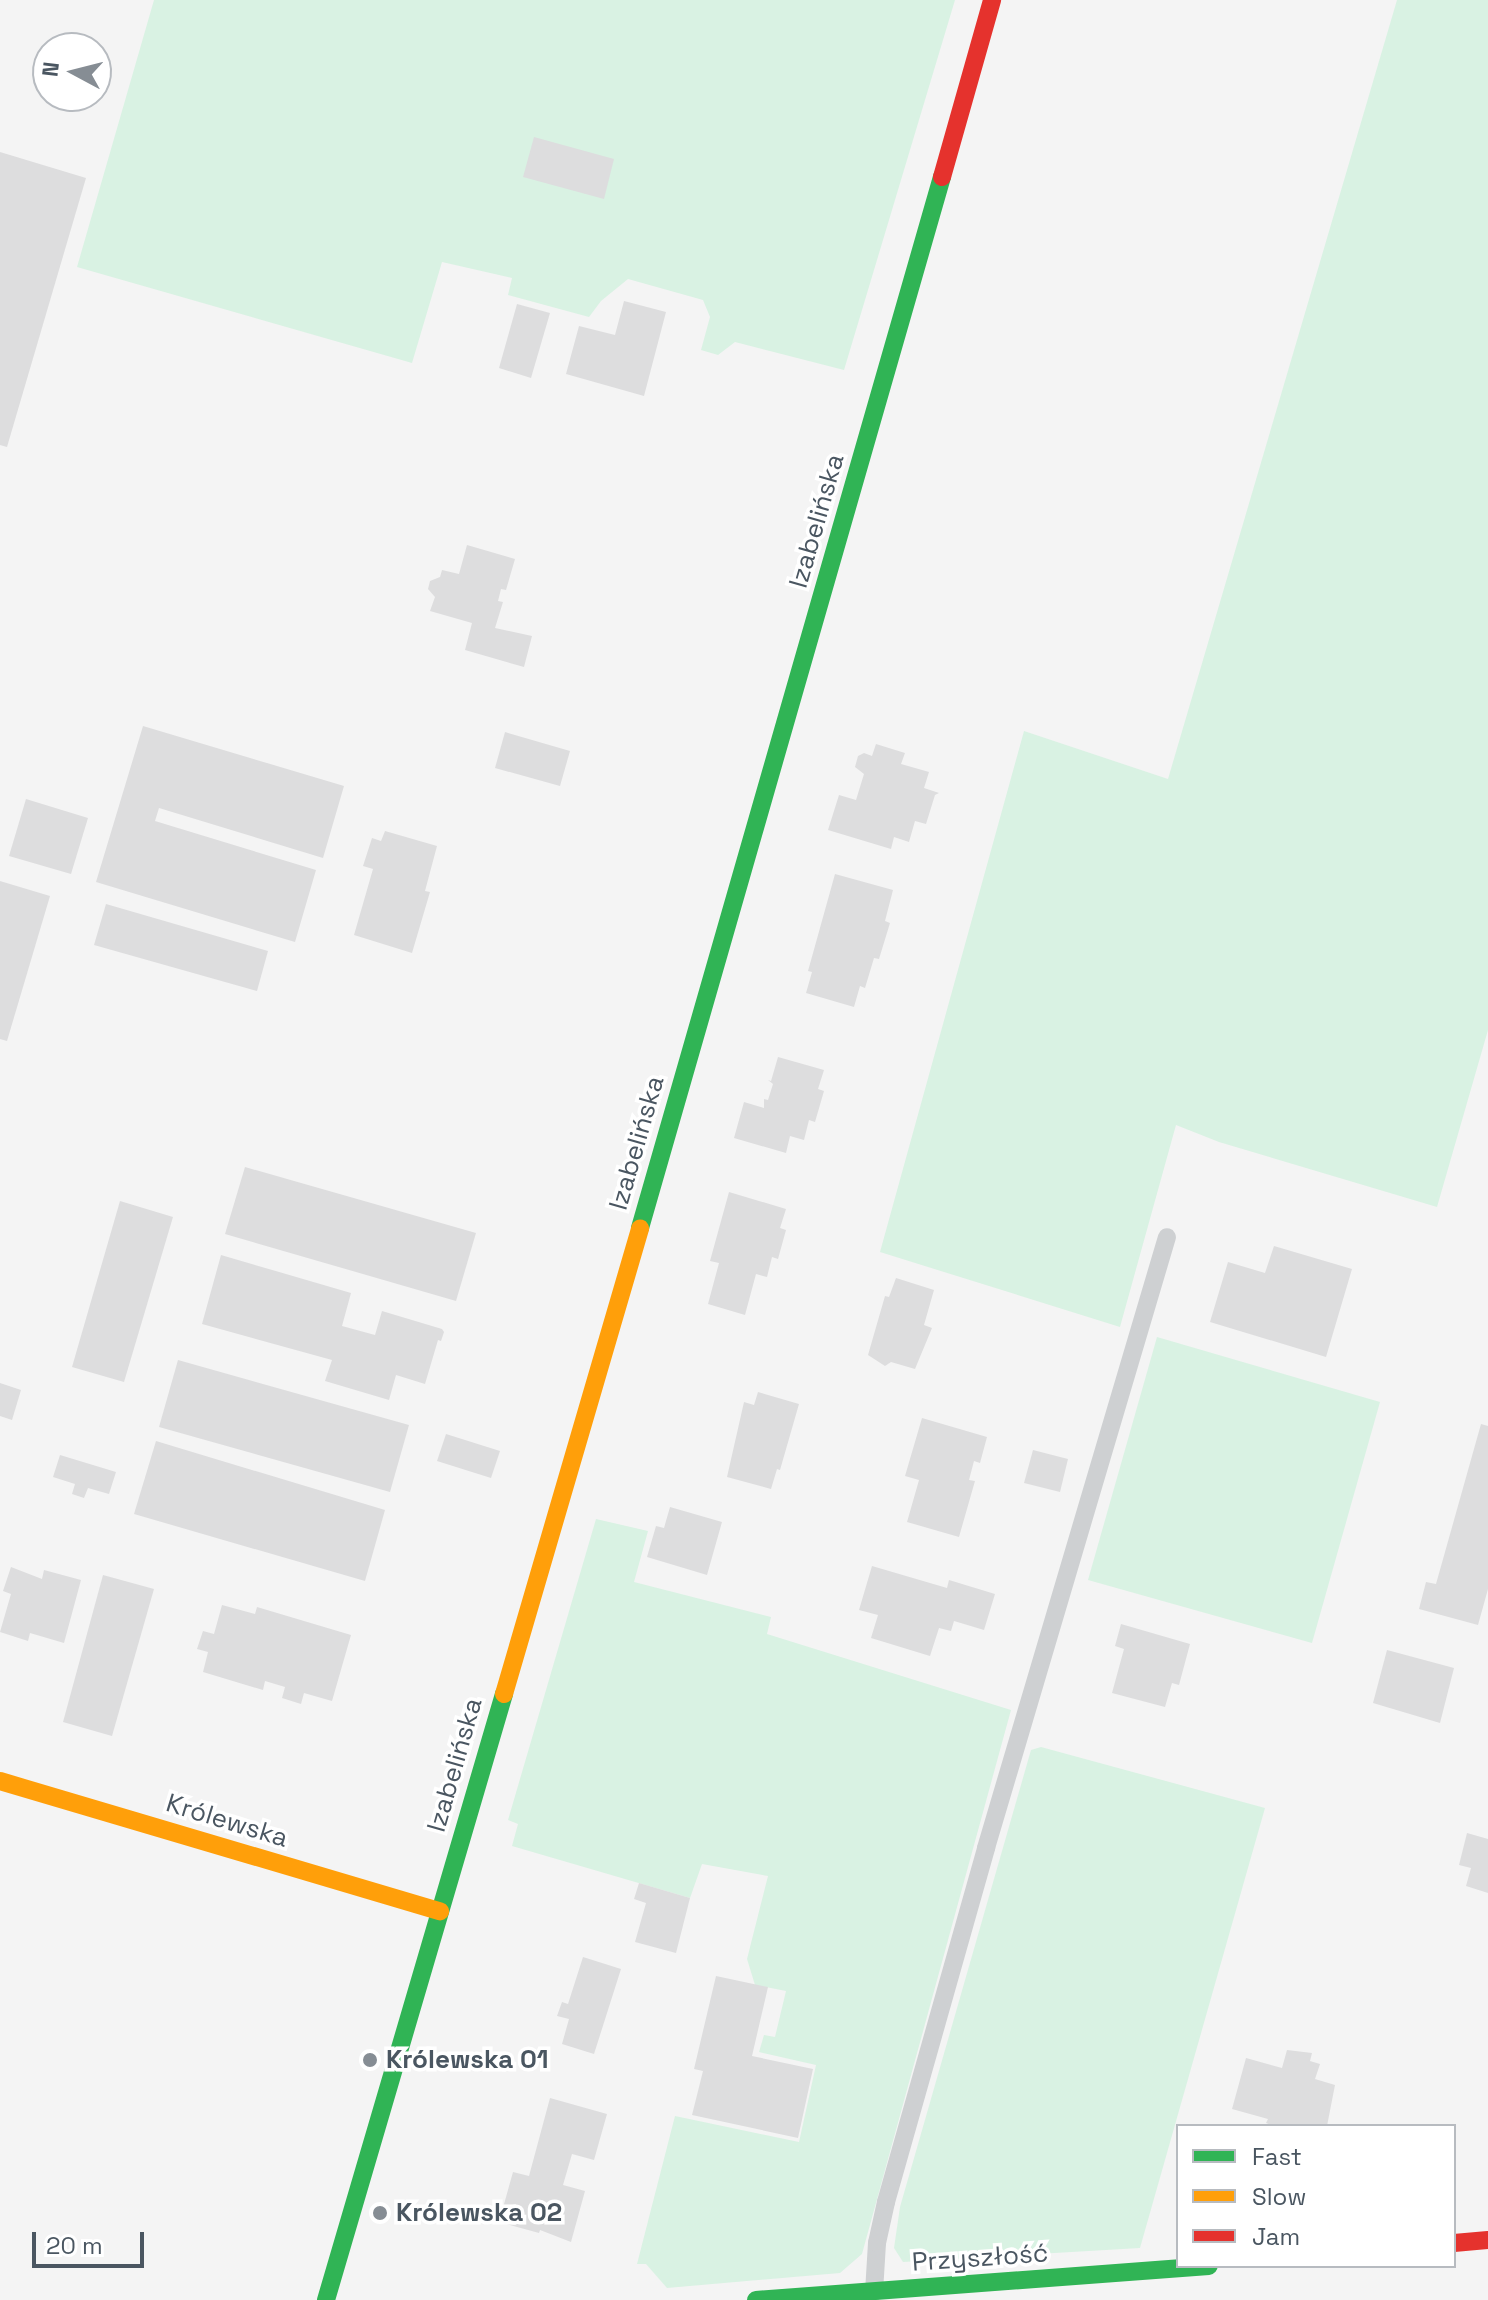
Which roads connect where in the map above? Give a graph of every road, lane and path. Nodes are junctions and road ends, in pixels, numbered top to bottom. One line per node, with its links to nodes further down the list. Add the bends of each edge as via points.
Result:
1 (992, 0): 4 (street, Izabelińska, via 752,846)
2 (1167, 1237): 8 (lane, via 886,2202)
3 (0, 1781): 4 (street, Królewska)
4 (440, 1911): 9 (street, Izabelińska)
5 (1488, 2240): 6 (street)
6 (1456, 2243)
7 (1183, 2268): 8 (street, Przyszłość)
8 (874, 2292): 10 (street, Przyszłość)
9 (326, 2300)
10 (756, 2300)

